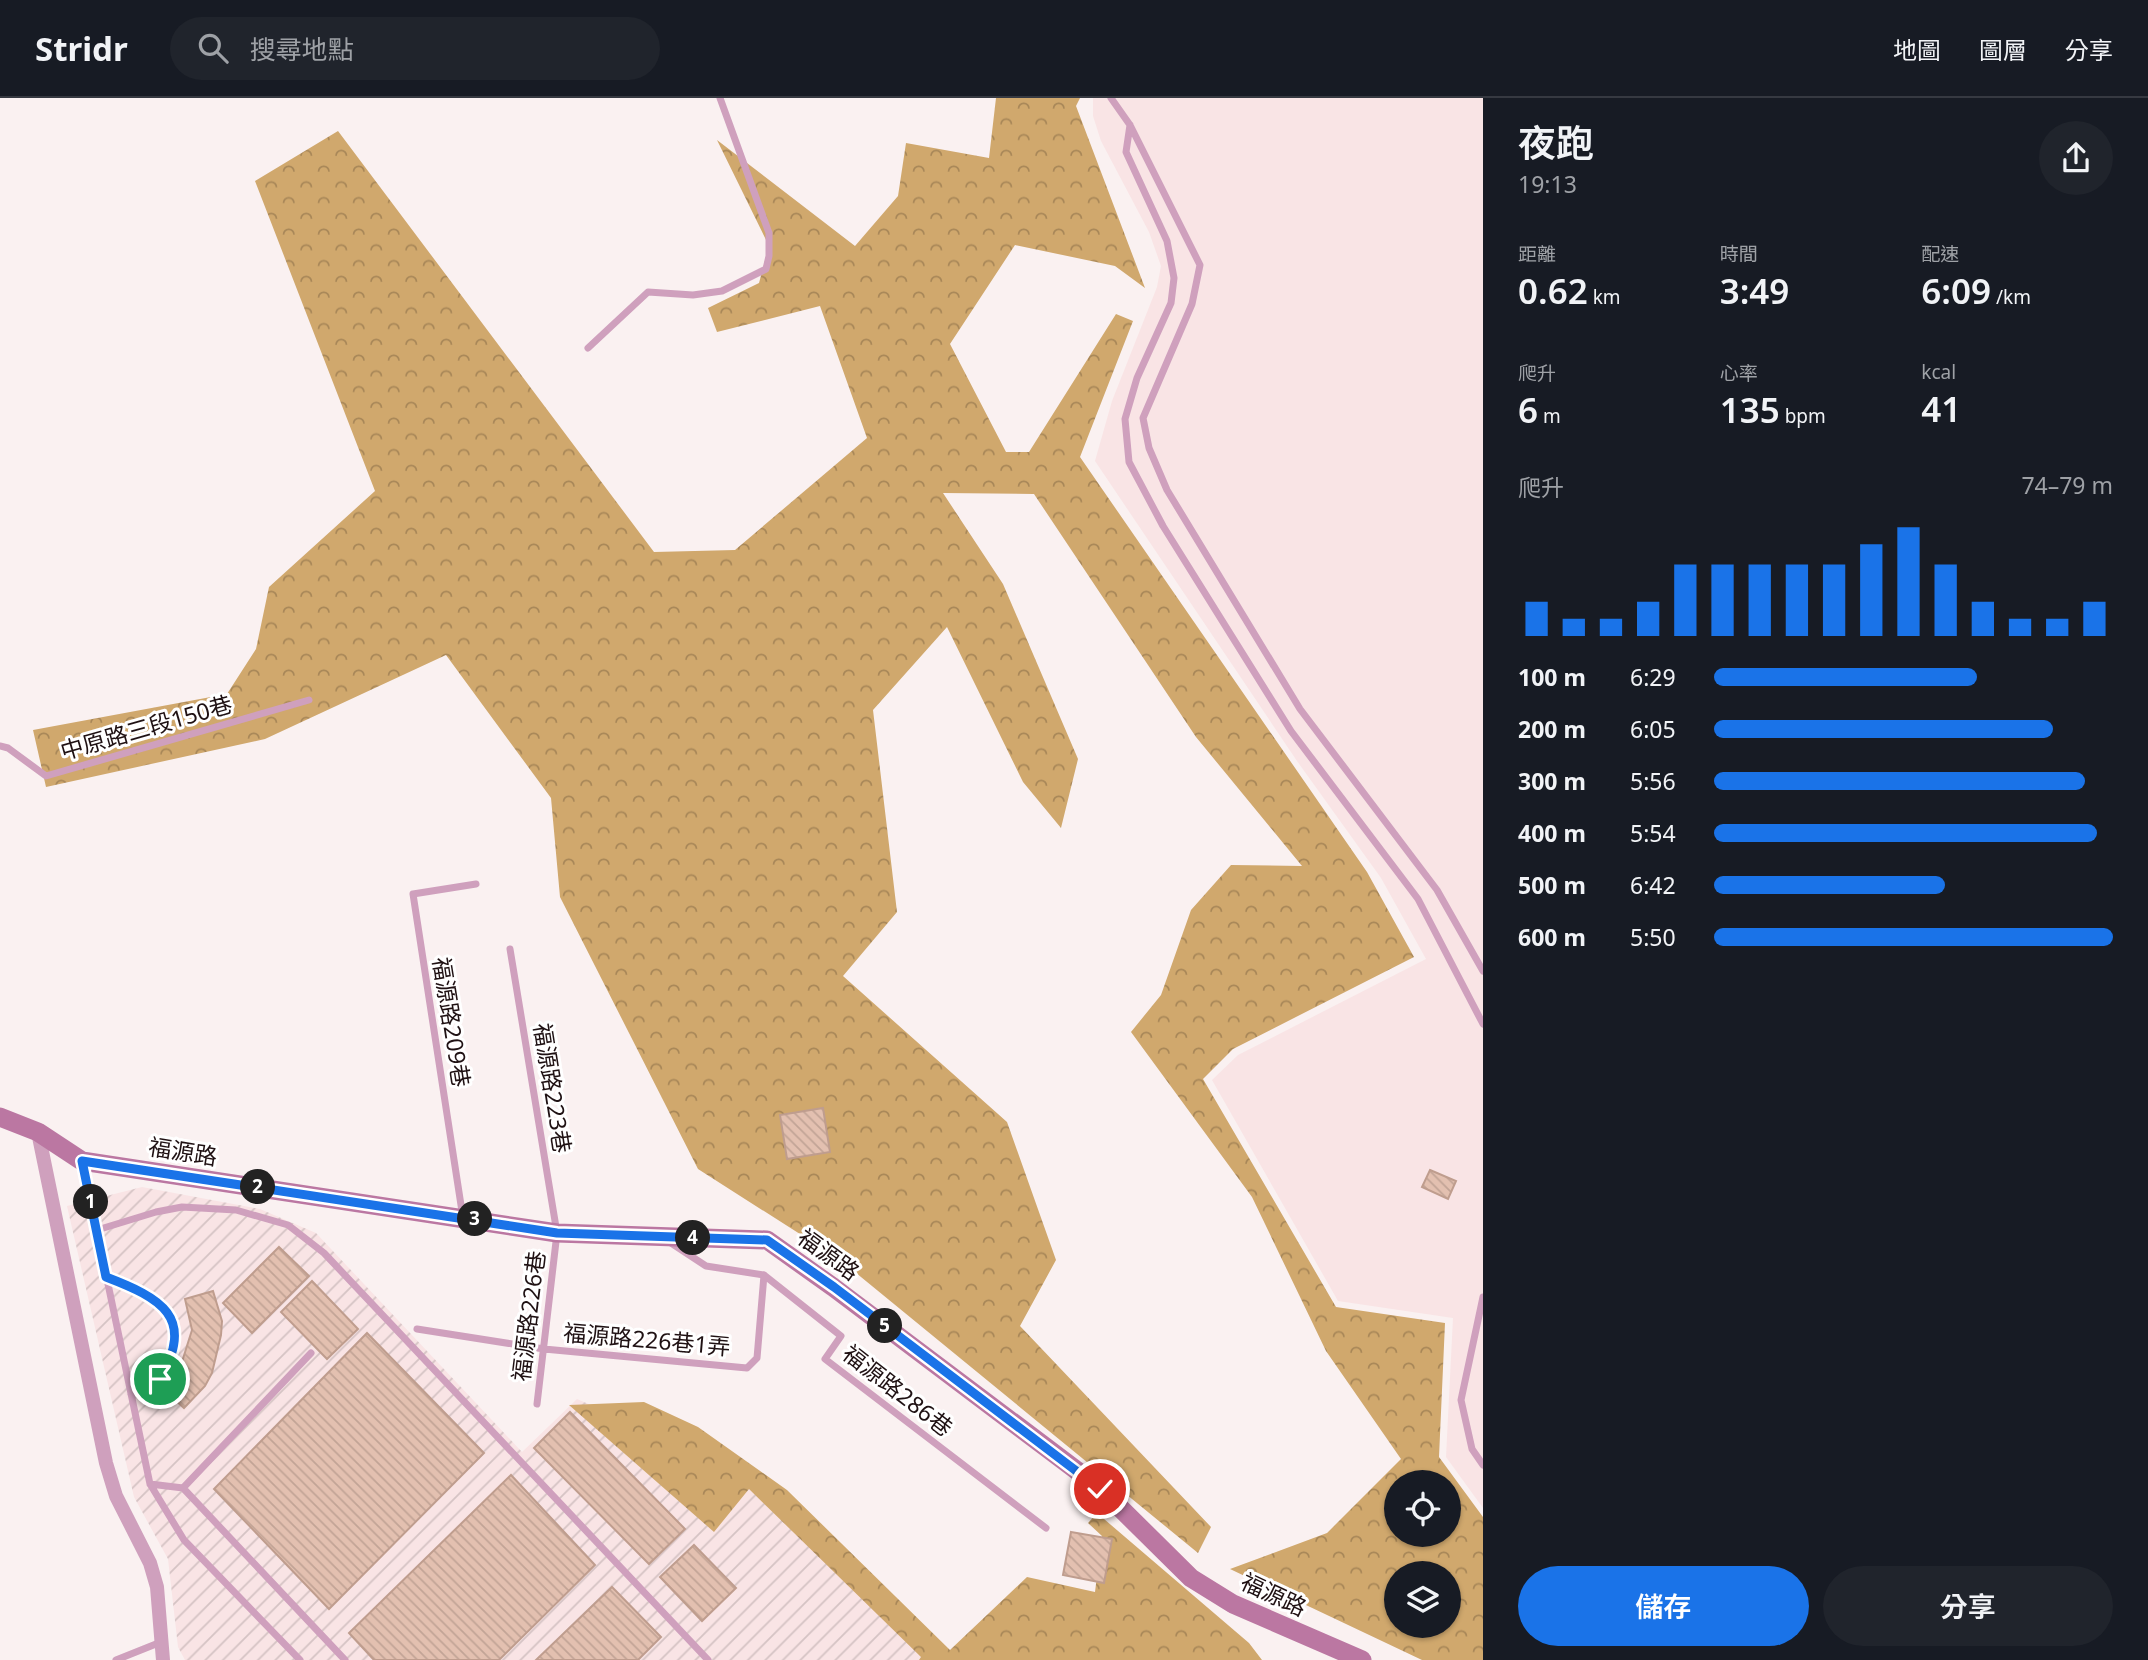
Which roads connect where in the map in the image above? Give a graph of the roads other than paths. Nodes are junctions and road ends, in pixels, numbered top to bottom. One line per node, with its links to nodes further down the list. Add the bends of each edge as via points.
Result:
1 (720, 98): 4 (lane, via 769,233 766,269 722,291 693,295 648,292)
2 (1111, 98): 3 (lane)
3 (1130, 125): 9 (lane, via 1200,265 1192,304 1143,418 1149,449 1167,491 1300,709 1437,890); 10 (lane, via 1126,152 1167,241 1174,278 1171,303 1137,378 1125,419 1129,462 1163,526 1291,731 1418,899)
4 (588, 348)
5 (309, 700): 6 (lane, 中原路三段150巷, via 46,776)
6 (0, 746)
7 (476, 884): 14 (lane, 福源路209巷, via 413,894)
8 (510, 949): 16 (lane, 福源路223巷)
9 (1483, 971)
10 (1483, 1024)
11 (0, 1117): 12 (street, 福源路)
12 (38, 1132): 13 (street, 福源路); 30 (street, via 106,1463 116,1496 150,1563)
13 (82, 1161): 14 (street, 福源路); 15 (lane)
14 (463, 1217): 16 (street, 福源路)
15 (97, 1230): 19 (lane); 35 (lane, via 182,1207 236,1210 288,1225 324,1254)
16 (557, 1233): 17 (street, 福源路); 22 (lane, 福源路226巷)
17 (662, 1237): 18 (lane, via 706,1266); 36 (street, 福源路, via 767,1240 1100,1489 1191,1578 1233,1604)
18 (764, 1275): 22 (lane, 福源路226巷1弄, via 757,1358 747,1367); 29 (lane, 福源路286巷, via 841,1336 825,1359)
19 (106, 1277): 24 (lane); 24 (lane, via 141,1290 166,1310 176,1333 173,1357 160,1379)
20 (1483, 1297): 26 (lane, via 1461,1400 1472,1448)
21 (417, 1329): 22 (lane, 福源路226巷1弄)
22 (544, 1349): 25 (lane, 福源路226巷)
23 (311, 1353): 28 (lane)
24 (131, 1394): 27 (lane)
25 (537, 1404)
26 (1483, 1465)
27 (150, 1484): 28 (lane); 33 (lane, via 184,1540)
28 (183, 1488): 34 (lane)
29 (1046, 1528)
30 (162, 1642): 31 (lane); 32 (street)
31 (116, 1660)
32 (163, 1660)
33 (300, 1660)
34 (345, 1660)
35 (708, 1660)
36 (1362, 1660)

